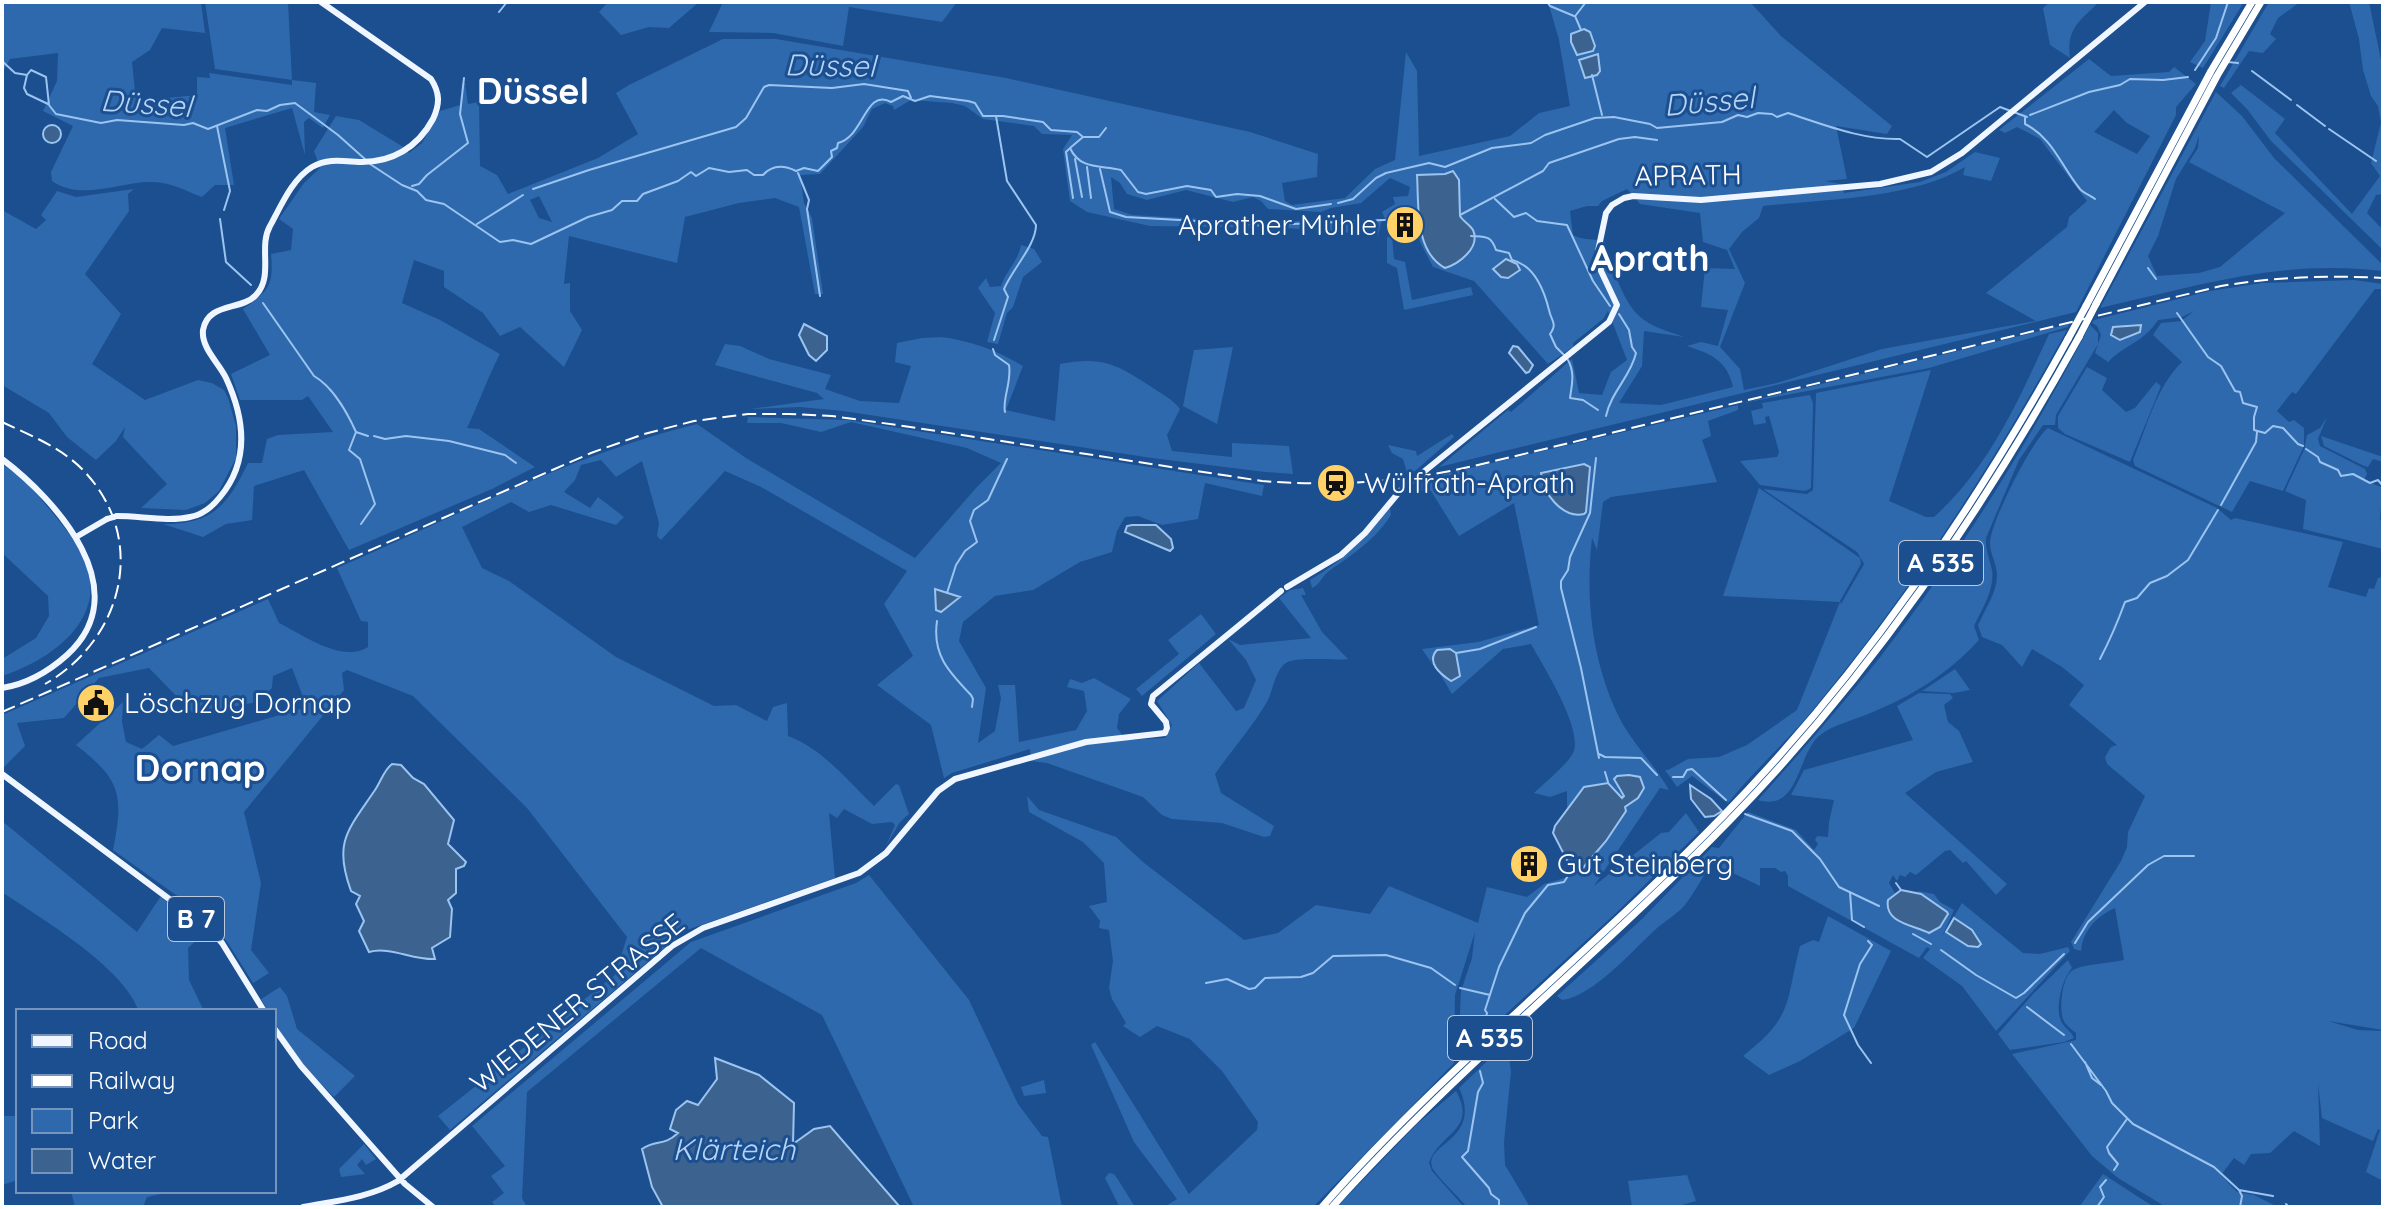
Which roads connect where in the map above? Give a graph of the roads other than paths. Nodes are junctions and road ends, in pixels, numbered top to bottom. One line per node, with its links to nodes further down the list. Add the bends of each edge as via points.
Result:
1 (321, 2): 7 (main road, bridge, via 421,71 437,88 436,113 407,151 377,161 321,163 297,179 265,236 266,266 256,296 222,308 207,320 205,344 225,376 241,422 242,450 230,485 210,508 188,518 117,516)
2 (2145, 2): 6 (main road, APRATH, via 2015,110 1945,164 1921,175 1708,200 1633,196 1618,201 1606,213 1598,251 1601,271 1615,296 1617,309 1609,322)
3 (2257, 3): 4 (highway, A 535)
4 (2175, 145): 9 (highway, A 535, bridge, via 2024,419 1952,534); 9 (highway, A 535, bridge, via 2031,424 1949,552 1874,654)
5 (2, 459): 7 (main road, via 42,494)
6 (1431, 467): 14 (main road, WIEDENER STRASSE, via 1329,564 1284,589 1153,696 1151,704 1166,722 1165,733 1086,742 948,783 886,853 859,873 679,941)
7 (76, 537): 8 (main road, via 90,565 95,592 85,630 72,650 45,673)
8 (2, 688)
9 (1773, 769): 13 (highway, A 535, via 1671,873)
10 (2, 774): 11 (main road, B 7, via 212,931)
11 (263, 1009)
12 (276, 1031): 14 (main road)
13 (1428, 1101): 17 (highway, A 535); 18 (highway, A 535)
14 (401, 1178): 15 (main road, via 384,1189); 16 (main road)
15 (303, 1207)
16 (433, 1207)
17 (1322, 1207)
18 (1332, 1207)

